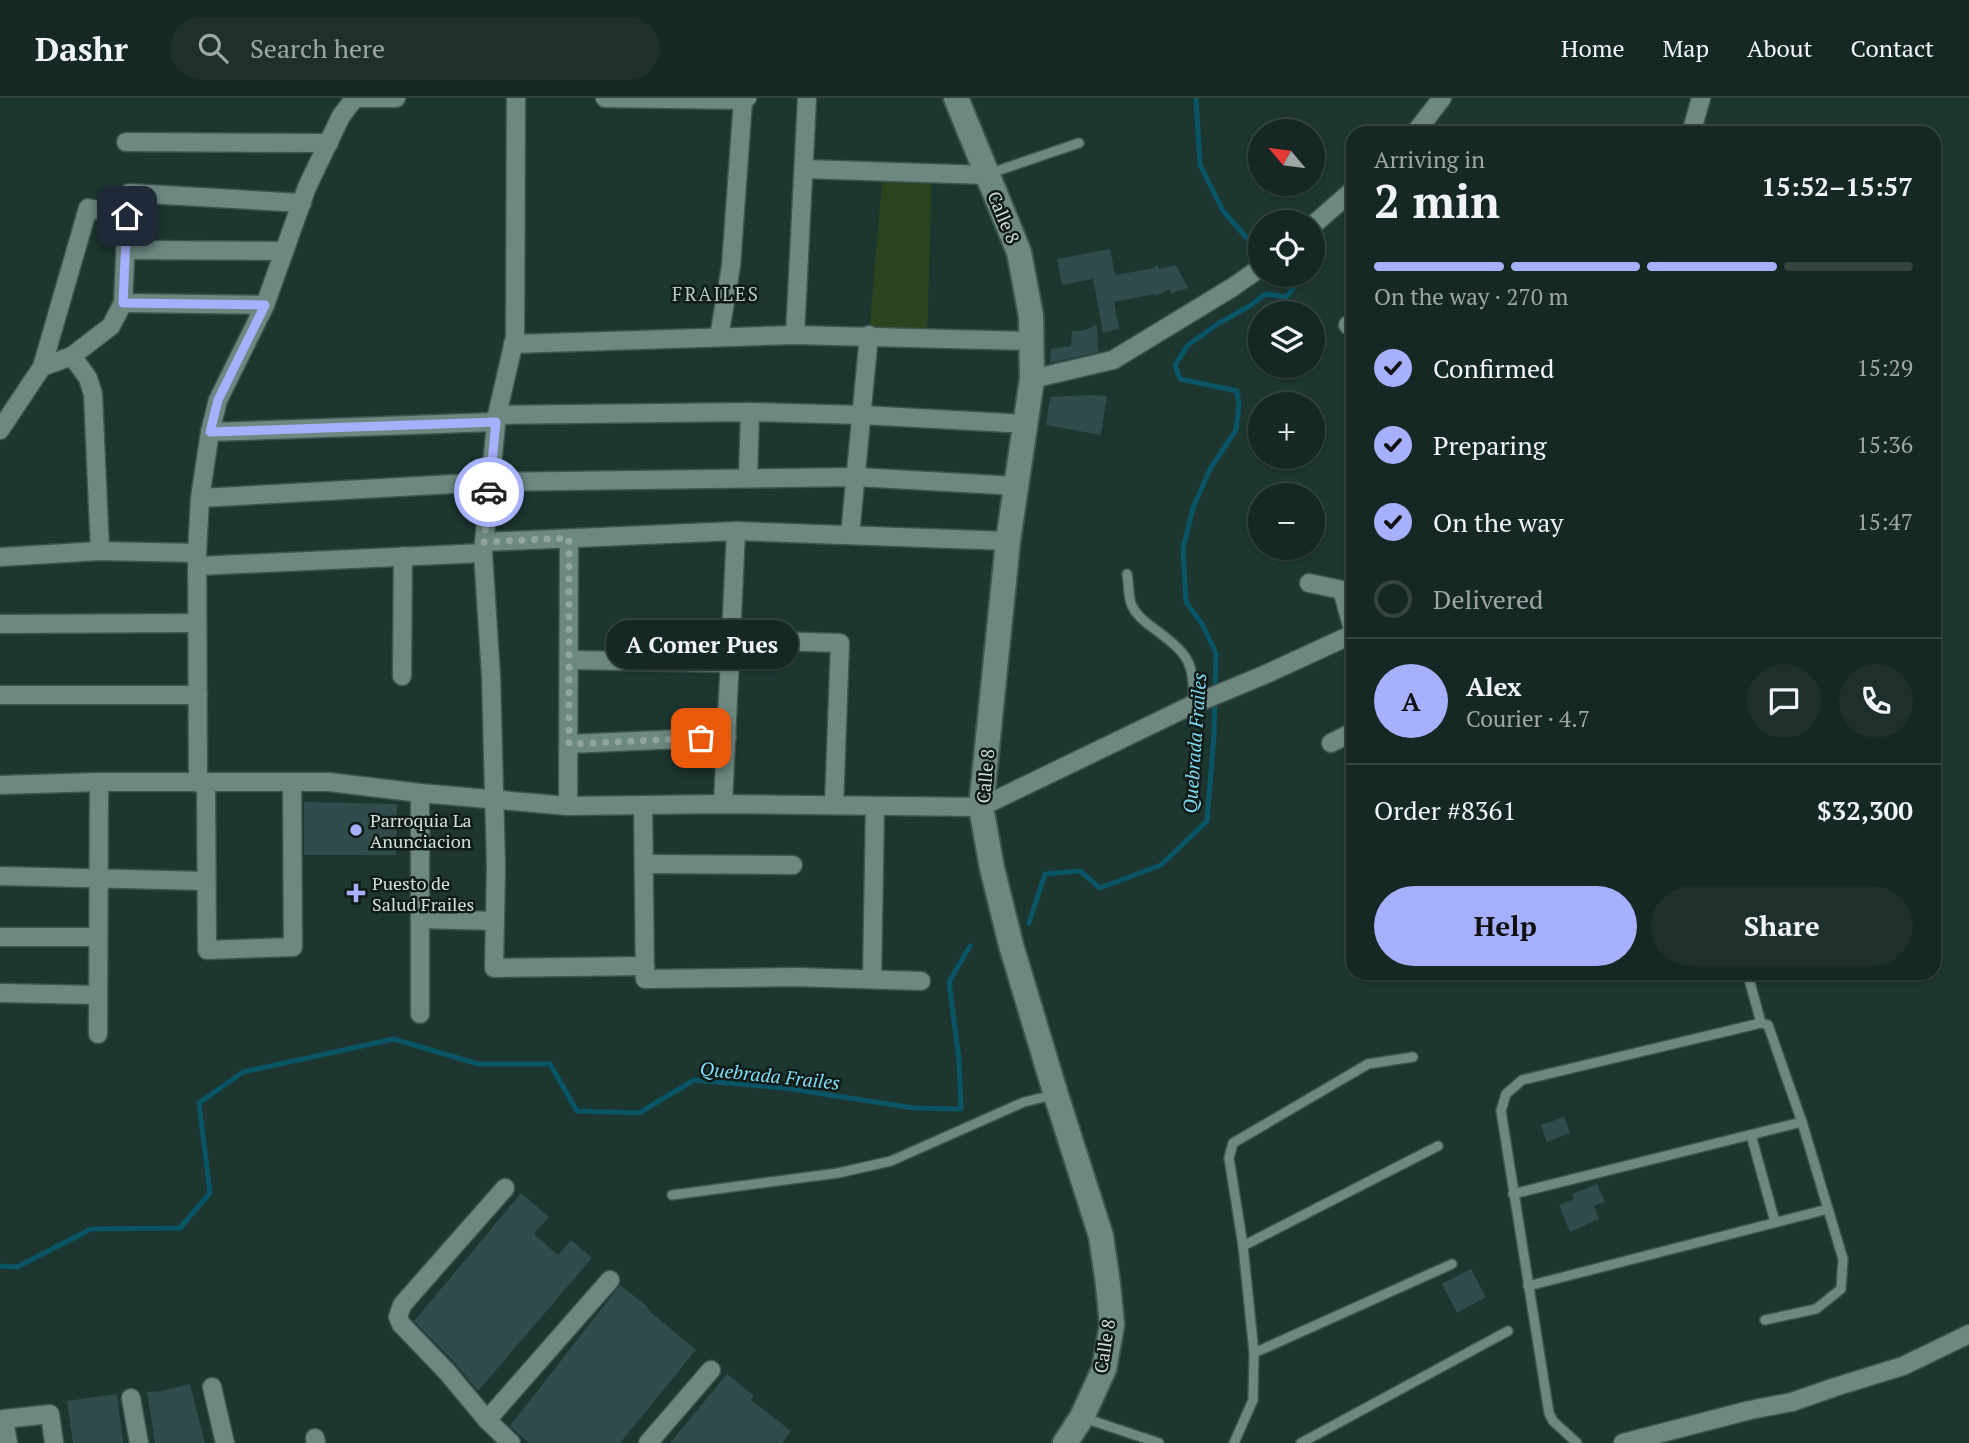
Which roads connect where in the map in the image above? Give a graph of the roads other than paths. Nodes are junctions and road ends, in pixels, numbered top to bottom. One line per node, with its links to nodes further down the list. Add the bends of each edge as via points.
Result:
1 (353, 98): 2 (street); 13 (street)
2 (396, 98)
3 (516, 98): 30 (street)
4 (605, 98): 9 (street)
5 (807, 98): 15 (street)
6 (956, 98): 16 (street, Calle 8)
7 (1442, 98): 10 (street)
8 (1701, 98): 11 (street)
9 (745, 99): 28 (street, via 731,266)
10 (1420, 126)
11 (1693, 126)
12 (126, 142): 13 (street)
13 (329, 143): 19 (street)
14 (1079, 143): 16 (lane)
15 (804, 169): 16 (street); 26 (street)
16 (986, 175): 29 (street, Calle 8, via 1019,252)
17 (130, 193): 19 (street)
18 (1346, 196): 20 (street)
19 (302, 203): 22 (street)
20 (1325, 215)
21 (125, 250): 22 (street); 24 (street); 32 (street, via 127,216 88,208)
22 (284, 251): 25 (street)
23 (1248, 277): 33 (street, via 1114,360)
24 (123, 303): 25 (street); 31 (street, via 111,326)
25 (265, 305): 39 (street, via 218,400)
26 (795, 335): 27 (street); 28 (street)
27 (869, 335): 29 (street); 35 (street)
28 (719, 337): 30 (street)
29 (1031, 341): 33 (street, Calle 8)
30 (513, 344): 36 (street)
31 (72, 356): 32 (street); 50 (street, via 93,394)
32 (42, 367): 38 (street)
33 (1032, 379): 37 (street, Calle 8)
34 (750, 412): 35 (street); 36 (street); 41 (street)
35 (862, 415): 37 (street); 40 (street)
36 (497, 419): 39 (street); 42 (street)
37 (1026, 424): 43 (street, Calle 8)
38 (0, 430)
39 (210, 432): 44 (street)
40 (857, 477): 41 (street); 43 (street); 46 (street)
41 (748, 478): 42 (street)
42 (490, 482): 44 (street); 49 (street)
43 (1017, 486): 48 (street, Calle 8)
44 (200, 498): 53 (street)
45 (736, 531): 46 (street); 47 (street); 60 (street)
46 (850, 536): 48 (street)
47 (569, 538): 49 (street); 61 (street)
48 (1008, 541): 82 (street, Calle 8)
49 (484, 547): 51 (street); 76 (street)
50 (100, 551): 52 (street); 53 (street)
51 (403, 556): 53 (street); 63 (street)
52 (0, 557)
53 (198, 559): 57 (street)
54 (1127, 573): 66 (lane, via 1131,605 1189,661)
55 (1309, 583): 56 (street)
56 (1346, 591)
57 (197, 623): 58 (street); 65 (street)
58 (0, 624)
59 (1346, 637): 66 (street)
60 (732, 640): 62 (street); 78 (street, via 841,643)
61 (570, 660): 62 (street); 70 (street)
62 (731, 663): 68 (street)
63 (402, 676)
64 (0, 695): 65 (street)
65 (198, 695): 73 (street)
66 (1199, 702): 82 (street)
67 (1346, 736): 69 (street)
68 (727, 737): 70 (street); 77 (street)
69 (1331, 743)
70 (569, 744): 79 (street)
71 (99, 782): 73 (street); 74 (street); 86 (street)
72 (292, 782): 73 (street); 75 (street); 87 (street, via 293,947 207,950)
73 (202, 783): 87 (street)
74 (0, 785)
75 (420, 793): 76 (street); 88 (street)
76 (494, 800): 79 (street); 89 (street)
77 (723, 804): 78 (street); 80 (street)
78 (834, 805): 81 (street)
79 (568, 806): 80 (street)
80 (643, 806): 83 (street)
81 (875, 807): 82 (street); 93 (street)
82 (981, 807): 102 (street, Calle 8, via 1012,945)
83 (644, 864): 84 (street); 92 (street)
84 (793, 865)
85 (0, 876): 86 (street)
86 (99, 878): 87 (street); 91 (street)
87 (206, 881)
88 (420, 919): 89 (street); 98 (street)
89 (495, 921): 92 (street, via 494,968)
90 (0, 937): 91 (street)
91 (98, 937): 97 (street)
92 (645, 966): 93 (street, via 645,979)
93 (872, 979): 95 (street)
94 (1749, 980): 99 (lane)
95 (921, 981)
96 (0, 993): 97 (street)
97 (98, 995): 100 (street)
98 (419, 1014)
99 (1760, 1023): 103 (lane, via 1768,1025); 107 (lane, via 1522,1080 1506,1094 1501,1111)
100 (98, 1034)
101 (1413, 1056): 111 (lane, via 1368,1064 1233,1143 1229,1158)
102 (1056, 1095): 108 (lane, via 1024,1102 891,1161 838,1173); 122 (street, Calle 8, via 1101,1236 1111,1325 1104,1369)
103 (1802, 1122): 104 (lane); 109 (lane)
104 (1751, 1135): 107 (lane); 110 (lane)
105 (1438, 1146): 111 (lane)
106 (505, 1188): 123 (street, via 402,1305 398,1317)
107 (1513, 1194): 114 (lane)
108 (672, 1195)
109 (1828, 1209): 110 (lane); 115 (lane, via 1843,1259 1841,1289 1816,1310)
110 (1775, 1222): 114 (lane)
111 (1242, 1246): 118 (lane)
112 (1452, 1264): 118 (lane)
113 (610, 1280): 123 (street)
114 (1528, 1286): 134 (lane, via 1549,1413)
115 (1765, 1320)
116 (1508, 1331): 133 (lane)
117 (1969, 1334): 135 (street, via 1903,1366 1792,1402)
118 (1254, 1353): 132 (lane, via 1253,1399)
119 (711, 1370): 129 (street)
120 (212, 1387): 127 (street)
121 (131, 1398): 126 (street)
122 (1082, 1417): 130 (street, Calle 8); 131 (lane)
123 (487, 1420): 128 (street)
124 (8, 1443): 125 (street, via 4,1419 50,1414)
125 (54, 1443)
126 (139, 1443)
127 (225, 1443)
128 (511, 1443)
129 (648, 1443)
130 (1065, 1443)
131 (1159, 1443)
132 (1234, 1443)
133 (1300, 1443)
134 (1577, 1443)
135 (1623, 1443)

